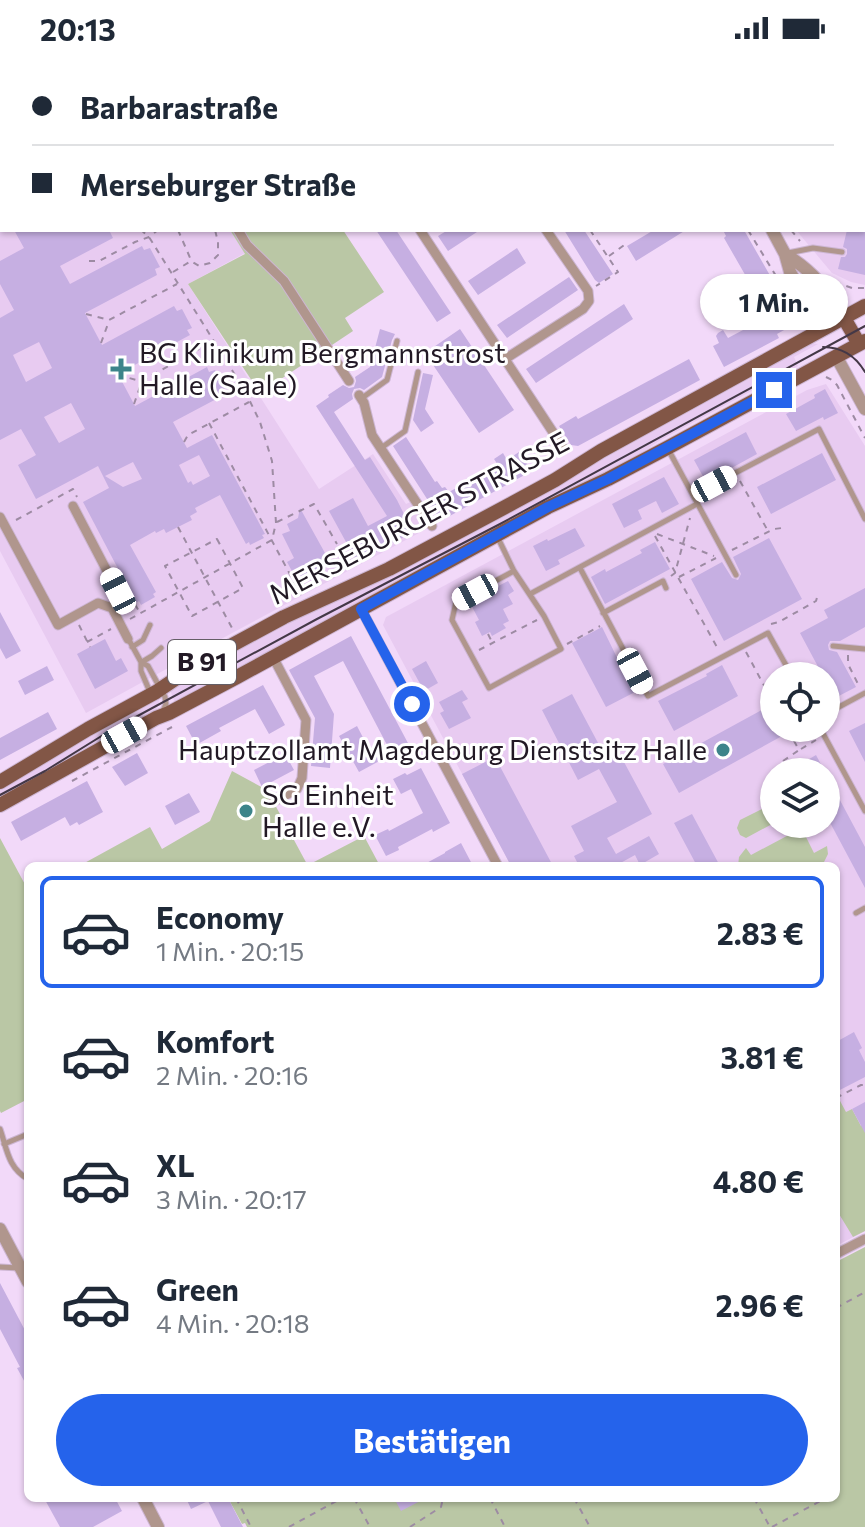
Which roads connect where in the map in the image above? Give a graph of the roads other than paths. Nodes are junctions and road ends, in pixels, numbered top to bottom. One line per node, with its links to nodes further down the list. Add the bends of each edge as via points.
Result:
1 (239, 232): 15 (street, via 284,281)
2 (421, 232): 13 (street)
3 (547, 232): 13 (street, via 588,291 587,306)
4 (773, 232): 6 (street)
5 (842, 252): 6 (lane, via 813,248)
6 (785, 254): 8 (street, via 805,265); 9 (street)
7 (865, 306): 8 (main road, MERSEBURGER STRASSE / B 91)
8 (844, 318): 9 (main road, MERSEBURGER STRASSE / B 91); 11 (main road)
9 (822, 330): 12 (main road); 44 (main road, MERSEBURGER STRASSE / B 91, via 509,505 199,663)
10 (397, 341): 16 (lane, via 387,380)
11 (863, 347): 12 (main road, MERSEBURGER STRASSE / B 91)
12 (836, 356): 17 (street); 19 (main road, MERSEBURGER STRASSE / B 91)
13 (505, 359): 20 (street)
14 (418, 372): 18 (lane, via 405,431)
15 (349, 381)
16 (360, 396): 18 (street)
17 (865, 409)
18 (381, 448): 26 (street)
19 (667, 448): 21 (lane); 27 (main road, MERSEBURGER STRASSE / B 91)
20 (564, 449)
21 (693, 495): 22 (lane); 25 (lane, via 819,429)
22 (697, 504): 28 (lane); 30 (lane)
23 (73, 506): 34 (street, via 119,594)
24 (0, 517): 34 (street, via 58,625 98,603)
25 (865, 519)
26 (432, 526)
27 (497, 535): 29 (lane); 33 (main road, MERSEBURGER STRASSE / B 91)
28 (580, 568): 32 (lane); 35 (lane)
29 (514, 571): 32 (lane); 32 (lane, via 456,602 452,620 486,690 561,649)
30 (736, 575)
31 (666, 588): 35 (lane, via 663,581)
32 (530, 594)
33 (361, 609): 41 (main road, MERSEBURGER STRASSE / B 91); 53 (street)
34 (114, 612): 37 (street)
35 (603, 613): 43 (lane, via 648,696 768,633)
36 (150, 625): 37 (lane, via 143,640)
37 (130, 643): 42 (lane)
38 (833, 646): 40 (lane)
39 (161, 648): 42 (lane)
40 (865, 649)
41 (273, 657): 47 (main road, MERSEBURGER STRASSE / B 91); 50 (street, via 306,720 302,778 297,789)
42 (141, 662): 44 (lane, via 148,666); 44 (lane)
43 (784, 662)
44 (154, 693): 47 (lane, via 166,704); 49 (main road, MERSEBURGER STRASSE / B 91)
45 (864, 693): 46 (lane)
46 (840, 706)
47 (156, 718): 51 (main road, MERSEBURGER STRASSE / B 91)
48 (828, 742): 52 (lane)
49 (0, 782)
50 (273, 802)
51 (0, 805)
52 (865, 811)
53 (496, 862)
54 (865, 908): 55 (lane)
55 (856, 913)
56 (0, 1129): 58 (lane)
57 (24, 1136): 58 (lane)
58 (4, 1144): 59 (lane)
59 (24, 1177)
60 (0, 1229): 64 (street)
61 (865, 1239): 62 (street)
62 (840, 1252)
63 (0, 1267): 64 (lane)
64 (20, 1268): 65 (street)
65 (24, 1275)
66 (145, 1502): 67 (street)
67 (158, 1527)

